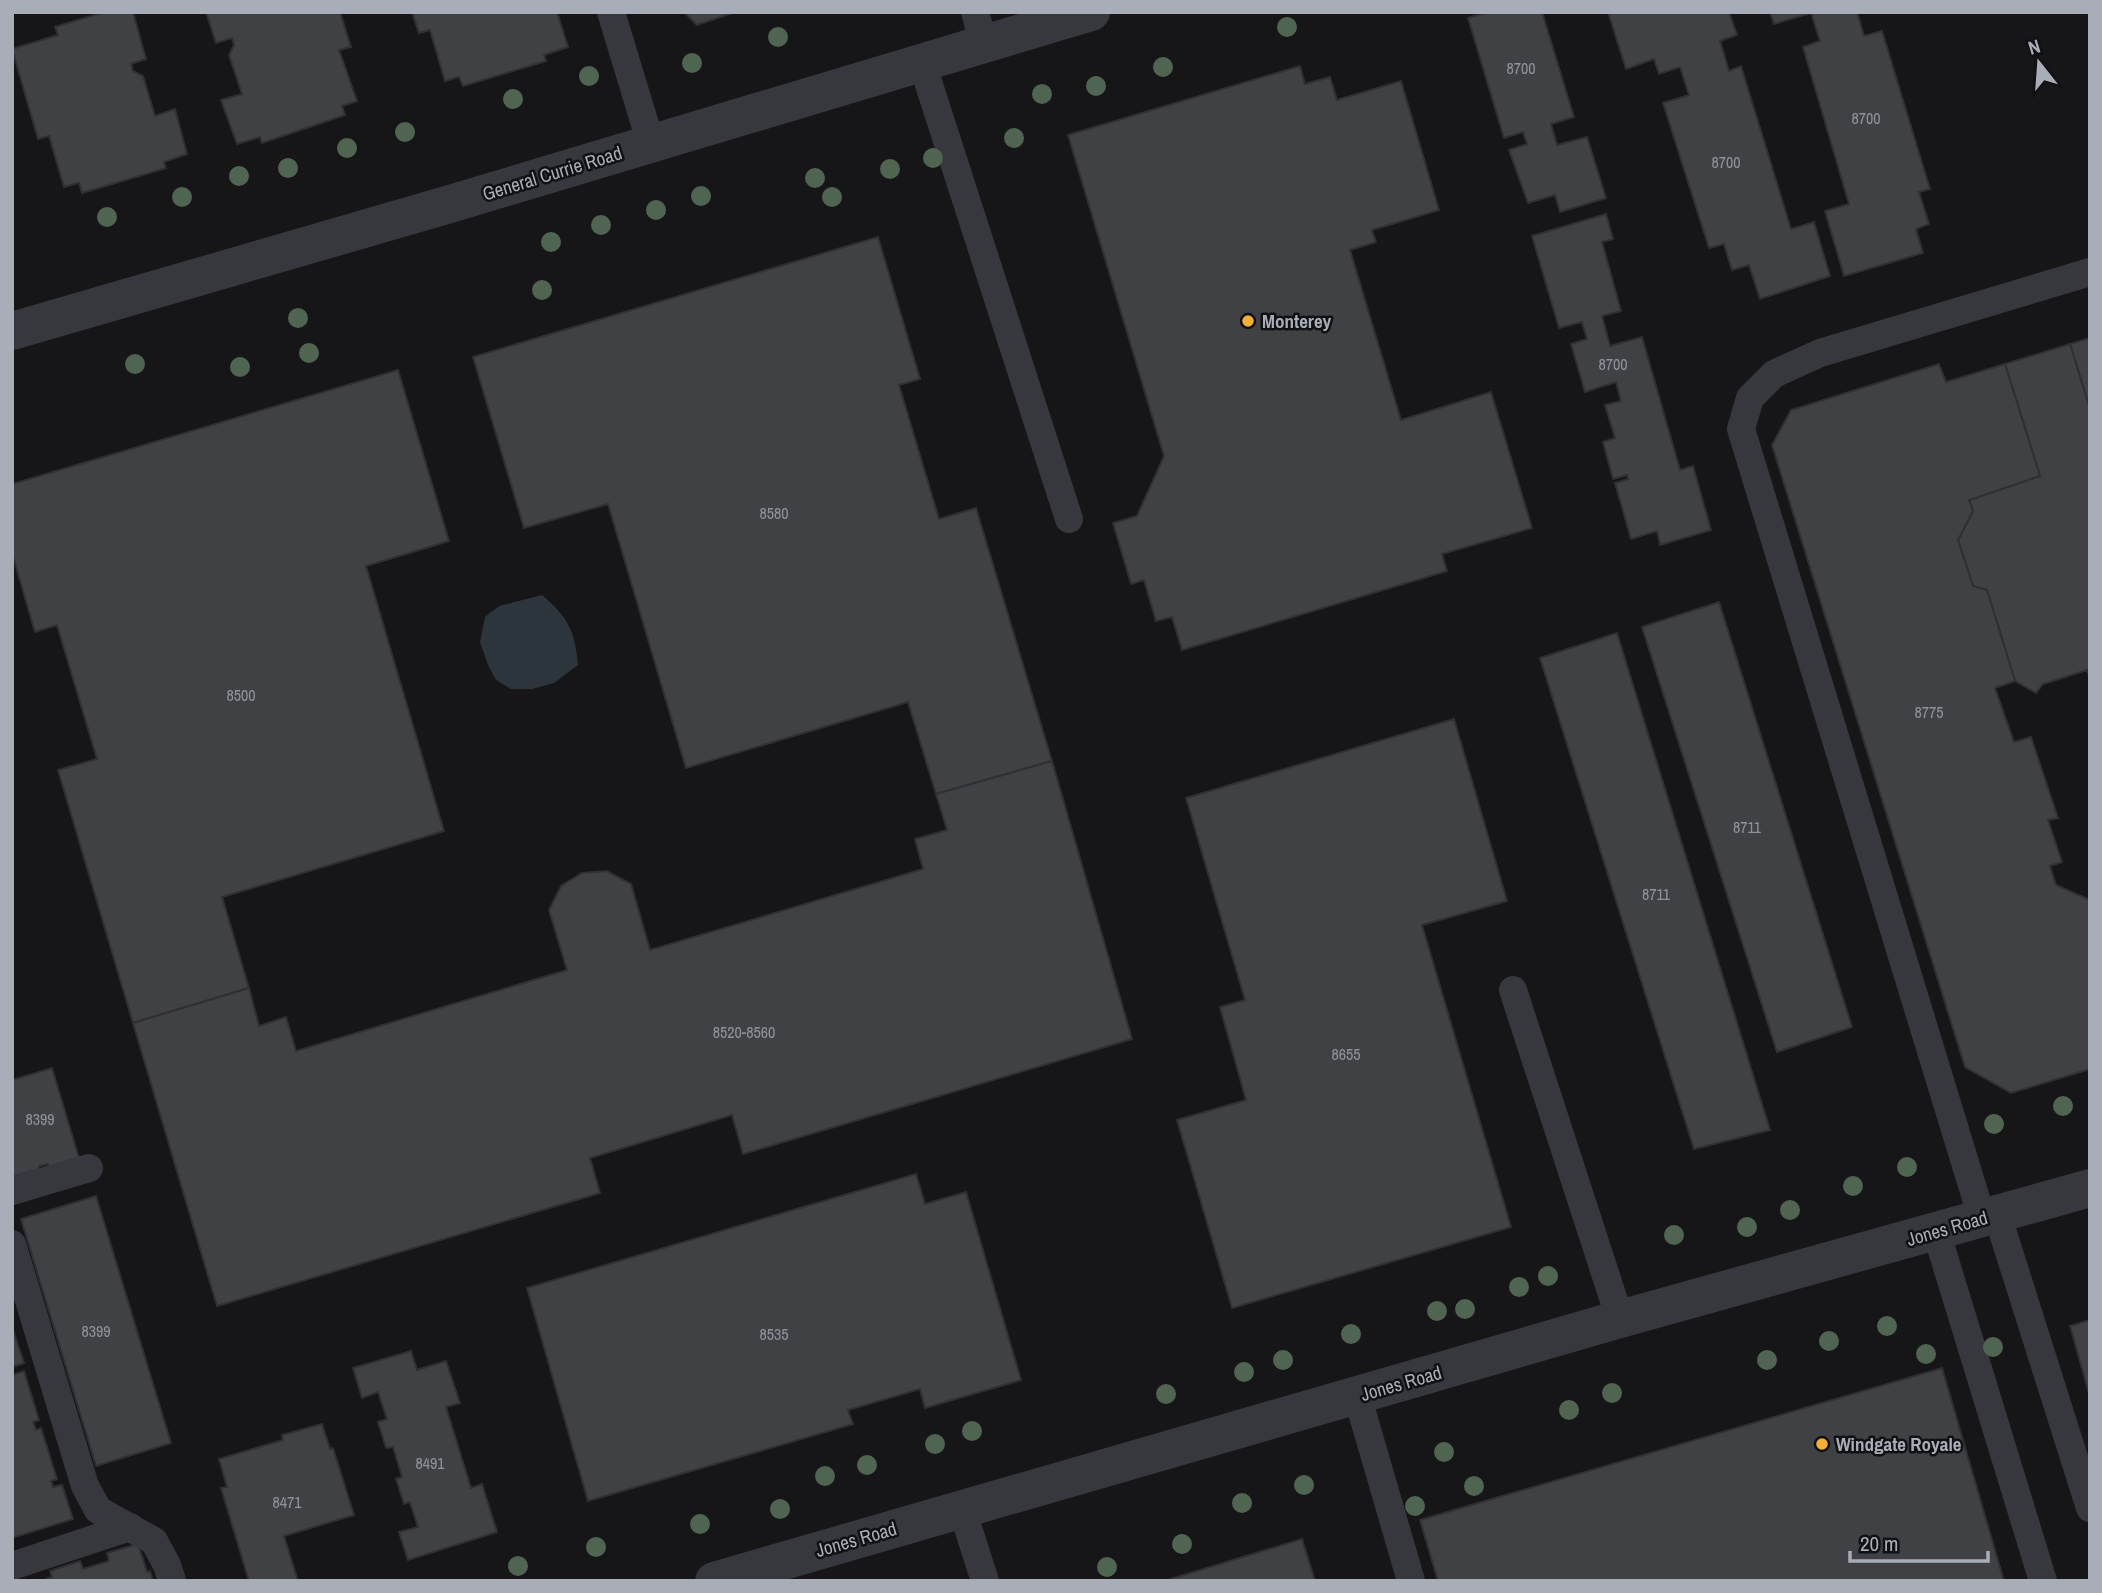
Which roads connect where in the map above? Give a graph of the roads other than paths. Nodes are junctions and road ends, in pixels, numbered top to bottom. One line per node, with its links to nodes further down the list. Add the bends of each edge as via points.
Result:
1 (611, 12): 5 (lane)
2 (1091, 12): 3 (street, General Currie Road)
3 (979, 28): 4 (street, General Currie Road)
4 (922, 63): 5 (street, General Currie Road); 8 (lane)
5 (651, 144): 7 (street, General Currie Road)
6 (2090, 272): 13 (lane, via 1819,353 1774,374 1750,398 1741,429)
7 (12, 331)
8 (1069, 519)
9 (1513, 990): 16 (lane)
10 (89, 1168): 12 (lane)
11 (2090, 1188): 13 (street, Jones Road)
12 (12, 1191)
13 (1989, 1216): 14 (street, Jones Road); 18 (lane)
14 (1936, 1231): 16 (street, Jones Road); 26 (lane)
15 (12, 1244): 20 (lane, via 85,1486 99,1510)
16 (1620, 1319): 17 (street, Jones Road)
17 (1357, 1395): 19 (street, Jones Road); 25 (lane)
18 (2090, 1508)
19 (962, 1509): 23 (street, Jones Road); 24 (lane)
20 (130, 1528): 21 (lane); 22 (lane, via 154,1541)
21 (12, 1566)
22 (172, 1581)
23 (714, 1581)
24 (985, 1581)
25 (1411, 1581)
26 (2043, 1581)

